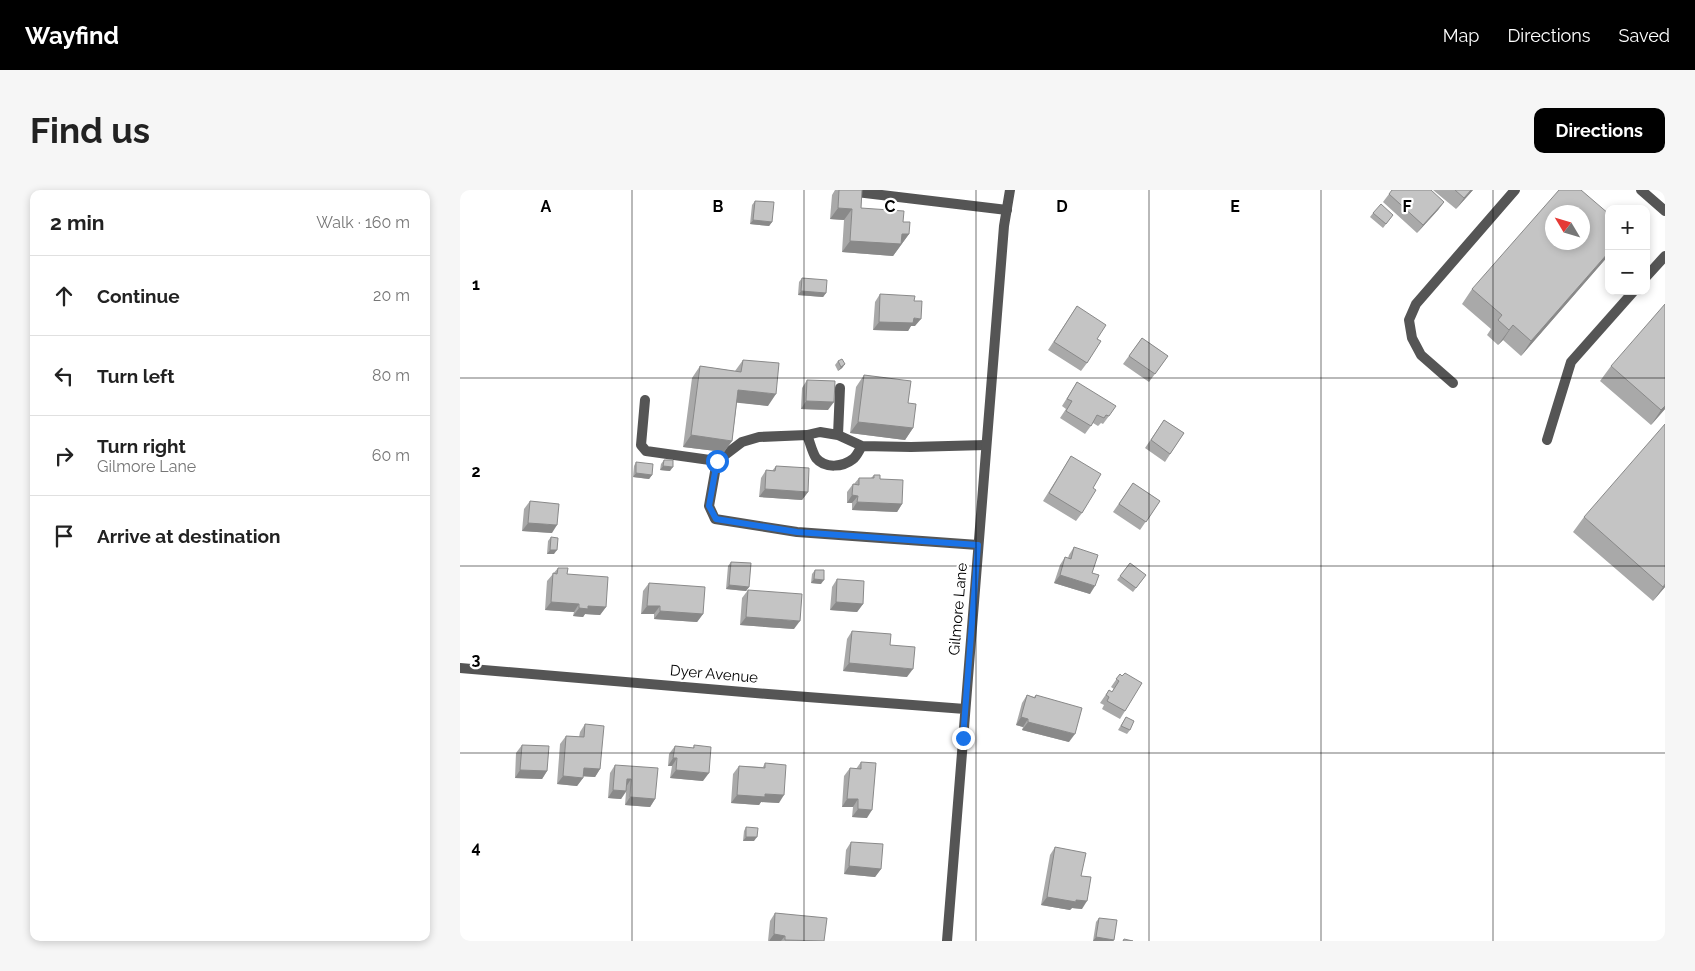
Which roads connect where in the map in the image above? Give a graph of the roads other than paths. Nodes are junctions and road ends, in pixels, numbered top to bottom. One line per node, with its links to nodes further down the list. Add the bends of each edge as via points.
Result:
1 (840, 190): 5 (street)
2 (1010, 190): 5 (street, Gilmore Lane)
3 (1515, 190): 10 (street, via 1416,304 1409,320 1412,338 1421,355)
4 (1641, 190): 6 (street)
5 (1006, 210): 16 (street, Gilmore Lane)
6 (1665, 211)
7 (1665, 256): 8 (street)
8 (1650, 273)
9 (1630, 295): 15 (street, via 1571,362)
10 (1453, 383)
11 (840, 388): 14 (street)
12 (645, 400): 18 (street, via 641,445 646,451)
13 (807, 435): 14 (street, via 820,432); 17 (street, via 815,456 830,465 841,466 854,458); 18 (street, via 759,437 742,442)
14 (838, 435): 17 (street)
15 (1548, 440)
16 (986, 445): 17 (street); 19 (street, Gilmore Lane)
17 (862, 446)
18 (717, 461): 19 (street, via 709,506 716,519 797,532)
19 (978, 545): 21 (street, Gilmore Lane)
20 (460, 668): 21 (street, Dyer Avenue)
21 (965, 709): 22 (street, Gilmore Lane)
22 (947, 941)

